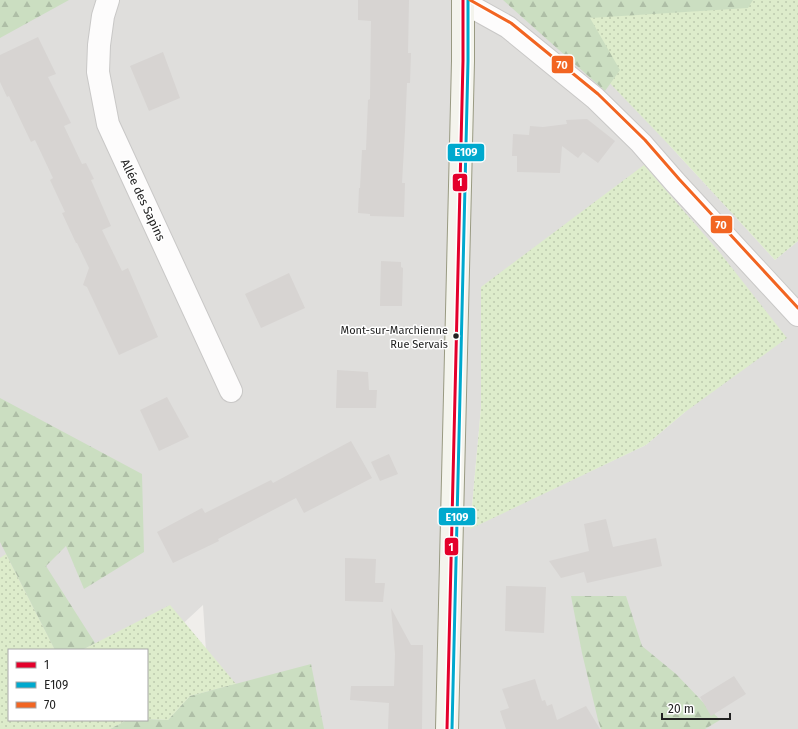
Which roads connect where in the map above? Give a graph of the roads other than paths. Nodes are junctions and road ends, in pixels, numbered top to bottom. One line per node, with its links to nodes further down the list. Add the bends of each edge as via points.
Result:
1 (108, 0): 4 (street, Allée des Sapins, via 103,16 98,72 108,124)
2 (463, 1): 3 (street, via 508,27 595,98 641,143); 5 (main road)
3 (798, 315)
4 (231, 391)
5 (447, 729)

